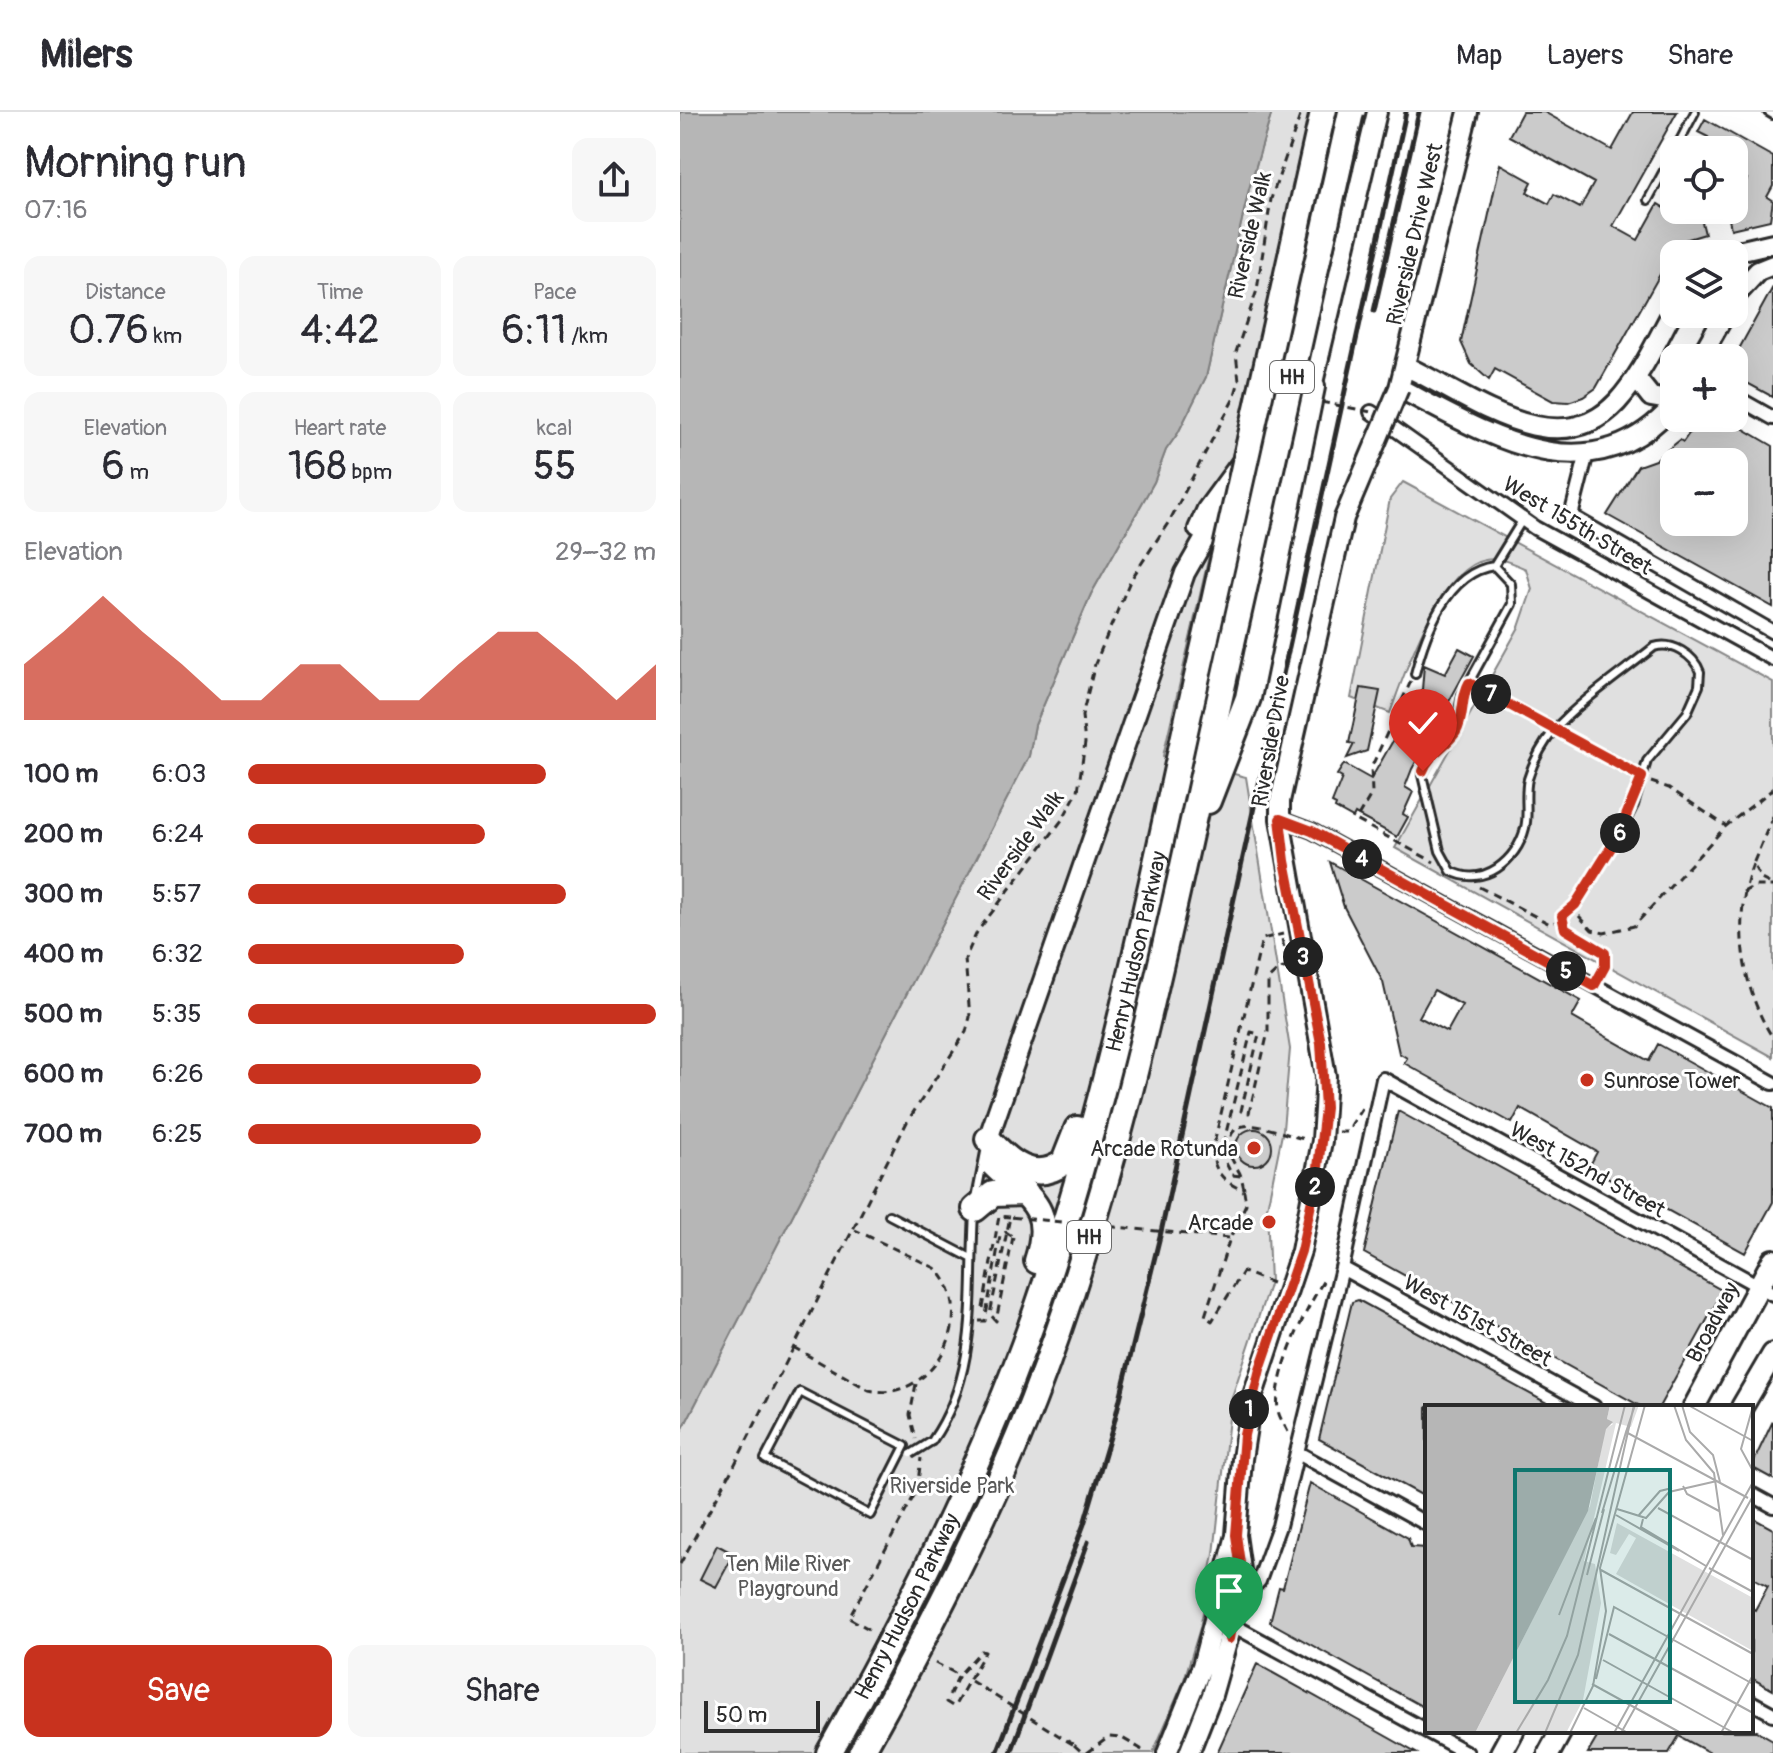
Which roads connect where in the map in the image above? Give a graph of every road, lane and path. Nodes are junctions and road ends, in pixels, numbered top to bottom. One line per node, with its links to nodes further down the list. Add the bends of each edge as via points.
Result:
1 (1301, 112): 61 (path, Riverside Walk, via 1271,199 1257,290 1236,352 1239,381 1234,398 1170,520 1130,581 1095,664 1083,706 1085,743 1078,791 977,932 965,959 970,1017 966,1032 907,1122)
2 (1323, 112): 49 (highway, Henry Hudson Parkway / HH, bridge)
3 (1351, 112): 42 (highway, Henry Hudson Parkway / HH, bridge)
4 (1377, 112): 17 (main road)
5 (1468, 112): 18 (main road, Riverside Drive West)
6 (1695, 112): 9 (lane)
7 (1768, 112): 8 (lane)
8 (1773, 115)
9 (1683, 136)
10 (1660, 178): 11 (lane)
11 (1648, 200)
12 (1773, 243): 13 (main road)
13 (1748, 249)
14 (1773, 265): 15 (main road)
15 (1748, 282)
16 (1664, 328): 19 (main road)
17 (1321, 351): 21 (main road); 30 (main road, via 1207,509 1189,549)
18 (1407, 367): 19 (main road, via 1525,425 1562,430 1598,418); 20 (main road, Riverside Drive)
19 (1636, 378): 22 (main road, via 1651,397)
20 (1399, 388): 27 (main road, via 1510,444 1539,452); 39 (main road, Riverside Drive, bridge, via 1344,518)
21 (1316, 394): 24 (path, bridge); 30 (main road, via 1217,517); 42 (highway, via 1248,698)
22 (1660, 399)
23 (1748, 404): 25 (street)
24 (1371, 412): 28 (street, West 155th Street)
25 (1773, 418)
26 (1660, 421): 27 (main road, via 1634,438)
27 (1587, 453): 31 (street, West 155th Street, via 1571,516)
28 (1523, 519): 29 (lane); 32 (street, West 155th Street)
29 (1494, 566): 33 (lane, via 1464,580 1436,617); 34 (lane, via 1511,584 1512,604)
30 (1185, 573): 54 (main road)
31 (1773, 632)
32 (1773, 659)
33 (1415, 674): 40 (path, via 1371,768 1372,793 1356,820)
34 (1469, 683): 35 (path); 35 (lane, via 1455,732 1435,750 1422,775 1440,851 1451,871 1484,876 1512,852 1526,826 1527,782)
35 (1556, 729): 36 (path); 36 (lane, via 1654,647 1666,644 1685,653 1699,666 1699,686 1680,725 1651,754)
36 (1642, 777): 41 (path, via 1669,788); 46 (lane, via 1627,819)
37 (1773, 789): 41 (path)
38 (1773, 816): 43 (path)
39 (1280, 819): 47 (main road, Riverside Drive); 48 (street, via 1312,831)
40 (1361, 823)
41 (1726, 826): 46 (path, via 1634,926 1614,932 1592,930)
42 (1186, 851): 94 (highway, Henry Hudson Parkway / HH, via 1120,1128 1048,1360 965,1555)
43 (1753, 864): 44 (path, via 1761,879); 45 (path)
44 (1773, 885): 45 (path)
45 (1743, 892): 50 (path, via 1741,922 1750,982)
46 (1575, 905): 48 (lane, via 1562,916 1563,927 1607,957)
47 (1290, 932): 53 (main road, Riverside Drive, via 1326,1076); 55 (path, via 1288,967 1268,979 1268,1032 1249,1113 1241,1111 1259,1034 1251,1032 1221,1153 1232,1175); 56 (path, via 1262,939 1212,1152 1224,1182)
48 (1594, 986): 52 (street)
49 (1122, 1011): 54 (highway, via 1064,1162 1046,1171 1024,1170); 69 (highway, Henry Hudson Parkway / HH, via 1069,1207)
50 (1773, 1038)
51 (1383, 1079): 53 (path, via 1347,1132); 65 (street, Riverside Drive); 67 (street, West 152nd Street)
52 (1773, 1083)
53 (1322, 1136): 55 (path, via 1282,1136 1256,1123 1241,1127 1231,1138 1229,1151); 82 (main road, Riverside Drive, via 1301,1251 1251,1401)
54 (988, 1139): 57 (highway, via 989,1160); 58 (lane)
55 (1241, 1176): 56 (path)
56 (1244, 1191): 62 (path, via 1246,1204)
57 (1026, 1193): 58 (highway, via 993,1194); 69 (highway, via 1039,1209 1045,1233 1031,1280)
58 (975, 1209): 63 (lane)
59 (889, 1215): 63 (lane)
60 (1010, 1217): 60 (path, bridge, via 1007,1223 1004,1238 1001,1253 990,1314 996,1321 999,1316 1013,1237 1006,1232 1002,1233 1000,1236 983,1321 999,1216); 62 (path, bridge)
61 (855, 1230): 70 (path, Riverside Walk); 72 (path, via 935,1268 951,1293 953,1327 946,1347)
62 (1230, 1238): 66 (path, via 1205,1316 1212,1321)
63 (971, 1258): 77 (lane, bridge, via 968,1358 951,1410 932,1441)
64 (1773, 1260): 67 (main road, Broadway)
65 (1342, 1268): 73 (street, West 151st Street); 76 (street, Riverside Drive)
66 (1243, 1272)
67 (1766, 1290): 74 (main road, Broadway)
68 (1313, 1297): 76 (path, via 1278,1395 1278,1413)
69 (1025, 1342): 93 (highway, Henry Hudson Parkway / HH, via 938,1550)
70 (793, 1347): 72 (path, via 869,1390 903,1390); 81 (path, Riverside Walk)
71 (1773, 1354): 75 (main road)
72 (916, 1383): 83 (path, via 910,1415 922,1463 917,1490 849,1618)
73 (1590, 1405)
74 (1695, 1405)
75 (1743, 1405)
76 (1298, 1453): 80 (street); 82 (street, Riverside Drive, via 1264,1570 1251,1594)
77 (900, 1456): 77 (lane, via 870,1515 765,1459 800,1392 905,1446)
78 (1753, 1495): 79 (street)
79 (1773, 1506)
80 (1425, 1523)
81 (680, 1564)
82 (1227, 1617): 89 (street); 97 (main road, Riverside Drive); 98 (main road, Riverside Drive, via 1212,1695)
83 (869, 1629)
84 (935, 1663): 85 (path)
85 (959, 1675): 86 (path, via 985,1652); 86 (path, via 946,1702 954,1707)
86 (971, 1681): 95 (path, bridge)
87 (1753, 1703): 88 (street)
88 (1773, 1714)
89 (1425, 1729)
90 (1432, 1733): 99 (street)
91 (1512, 1733): 100 (main road)
92 (1560, 1733): 101 (main road)
93 (829, 1753)
94 (861, 1753)
95 (1085, 1753): 96 (path, via 1109,1737 1122,1738 1141,1749)
96 (1139, 1753)
97 (1167, 1753)
98 (1189, 1753)
99 (1467, 1753)
100 (1501, 1753)
101 (1549, 1753)

